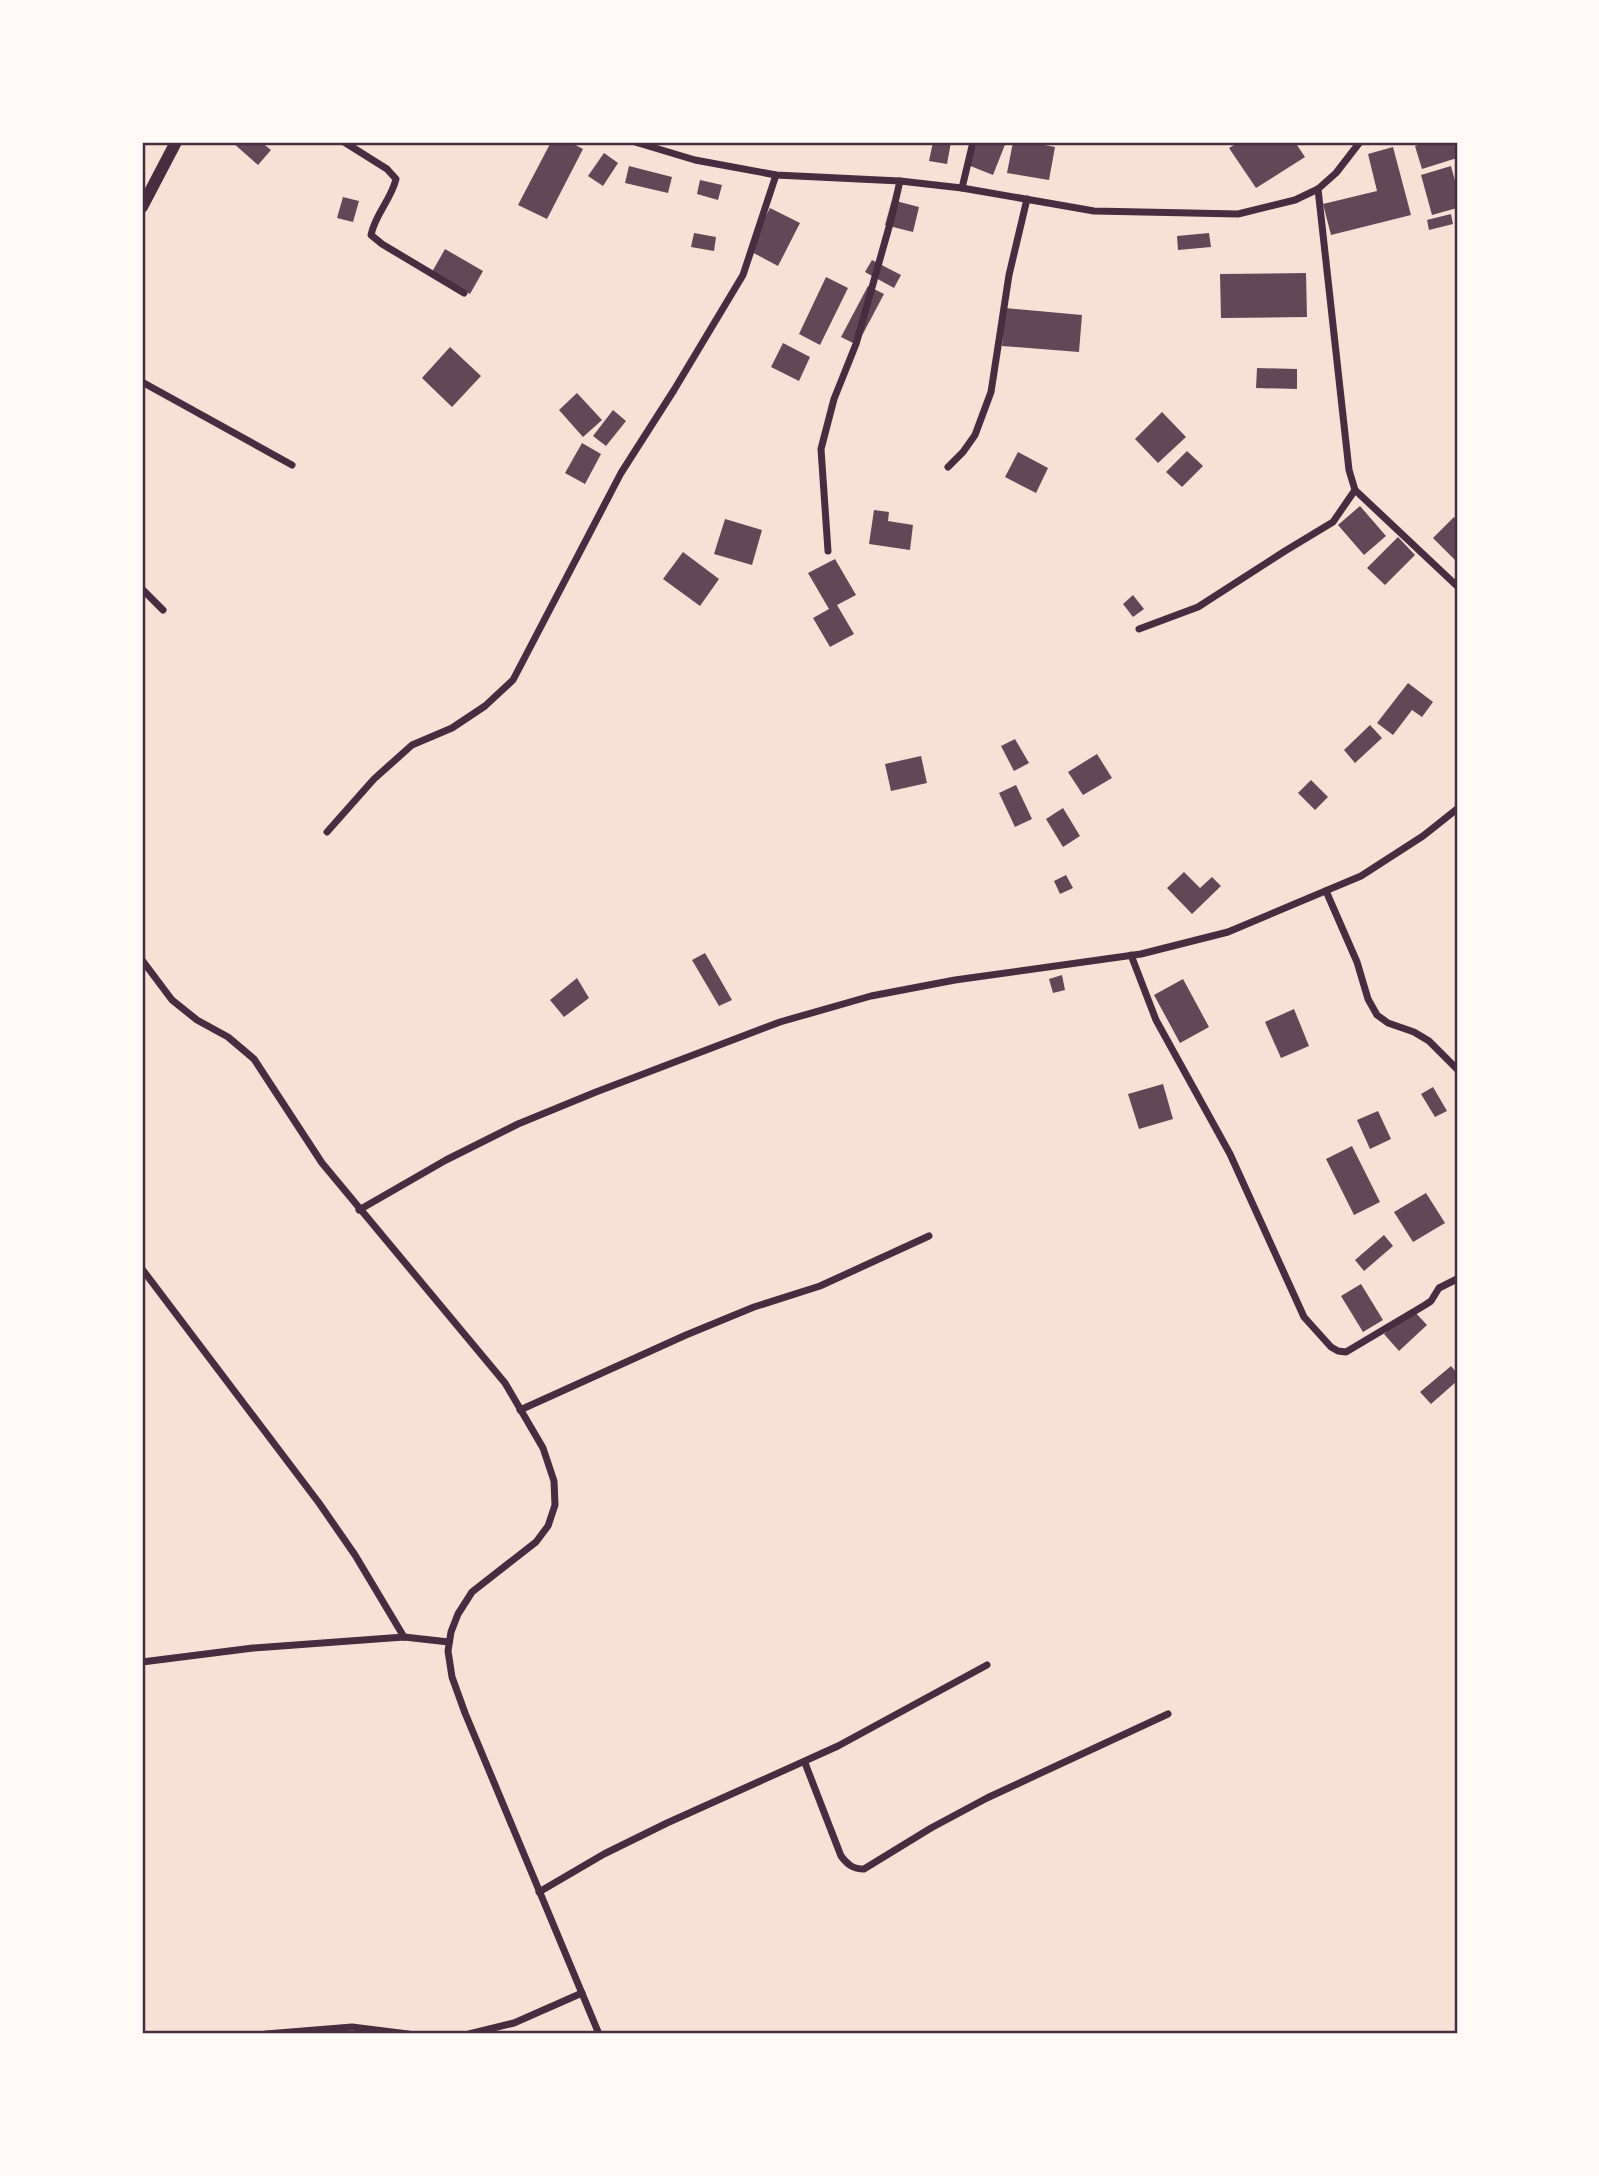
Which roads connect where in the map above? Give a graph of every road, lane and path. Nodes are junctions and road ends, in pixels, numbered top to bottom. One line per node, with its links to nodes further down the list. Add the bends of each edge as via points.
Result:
1 (176, 142): 11 (street)
2 (344, 142): 12 (street, via 396,179 371,234)
3 (635, 142): 6 (street, via 695,160)
4 (973, 142): 8 (street)
5 (1360, 142): 9 (street)
6 (776, 175): 7 (street); 23 (street, via 743,275 621,472 513,680 452,728 412,745)
7 (900, 181): 8 (street); 17 (street, via 856,344 821,449)
8 (962, 188): 10 (street)
9 (1318, 189): 10 (street, via 1295,200 1238,214 1094,211); 16 (street, via 1349,470)
10 (1027, 199): 15 (street, via 987,404 975,435)
11 (142, 207)
12 (464, 293)
13 (142, 382): 14 (street)
14 (292, 465)
15 (948, 467)
16 (1355, 490): 18 (street); 21 (street, via 1333,522 1198,607)
17 (828, 551)
18 (1457, 586)
19 (142, 589): 20 (street)
20 (163, 610)
21 (1139, 629)
22 (1457, 809): 24 (street, via 1361,876)
23 (327, 832)
24 (1326, 891): 25 (street, via 1228,932); 27 (street, via 1377,1015 1429,1041)
25 (1131, 955): 28 (street, via 871,996 780,1022 518,1124); 31 (street, via 1156,1020 1230,1154 1304,1317 1331,1347 1346,1352 1425,1306 1439,1288)
26 (142, 960): 28 (street, via 172,1000 254,1059 294,1123)
27 (1457, 1069)
28 (359, 1210): 32 (street, via 505,1382)
29 (929, 1236): 32 (street, via 820,1286 685,1335)
30 (142, 1269): 33 (street, via 319,1503)
31 (1457, 1279)
32 (520, 1410): 34 (street, via 543,1448 554,1481 555,1506 536,1542 472,1592 458,1614)
33 (404, 1637): 34 (street); 35 (street)
34 (449, 1642): 39 (street, via 452,1677)
35 (142, 1662)
36 (987, 1665): 38 (street)
37 (1168, 1714): 38 (street, via 987,1798 864,1869 855,1869 841,1856)
38 (805, 1763): 39 (street, via 667,1823)
39 (539, 1892): 40 (street)
40 (582, 1993): 43 (street, via 514,2023); 44 (street)
41 (266, 2034): 42 (street, via 352,2027)
42 (408, 2034)
43 (469, 2034)
44 (599, 2034)

